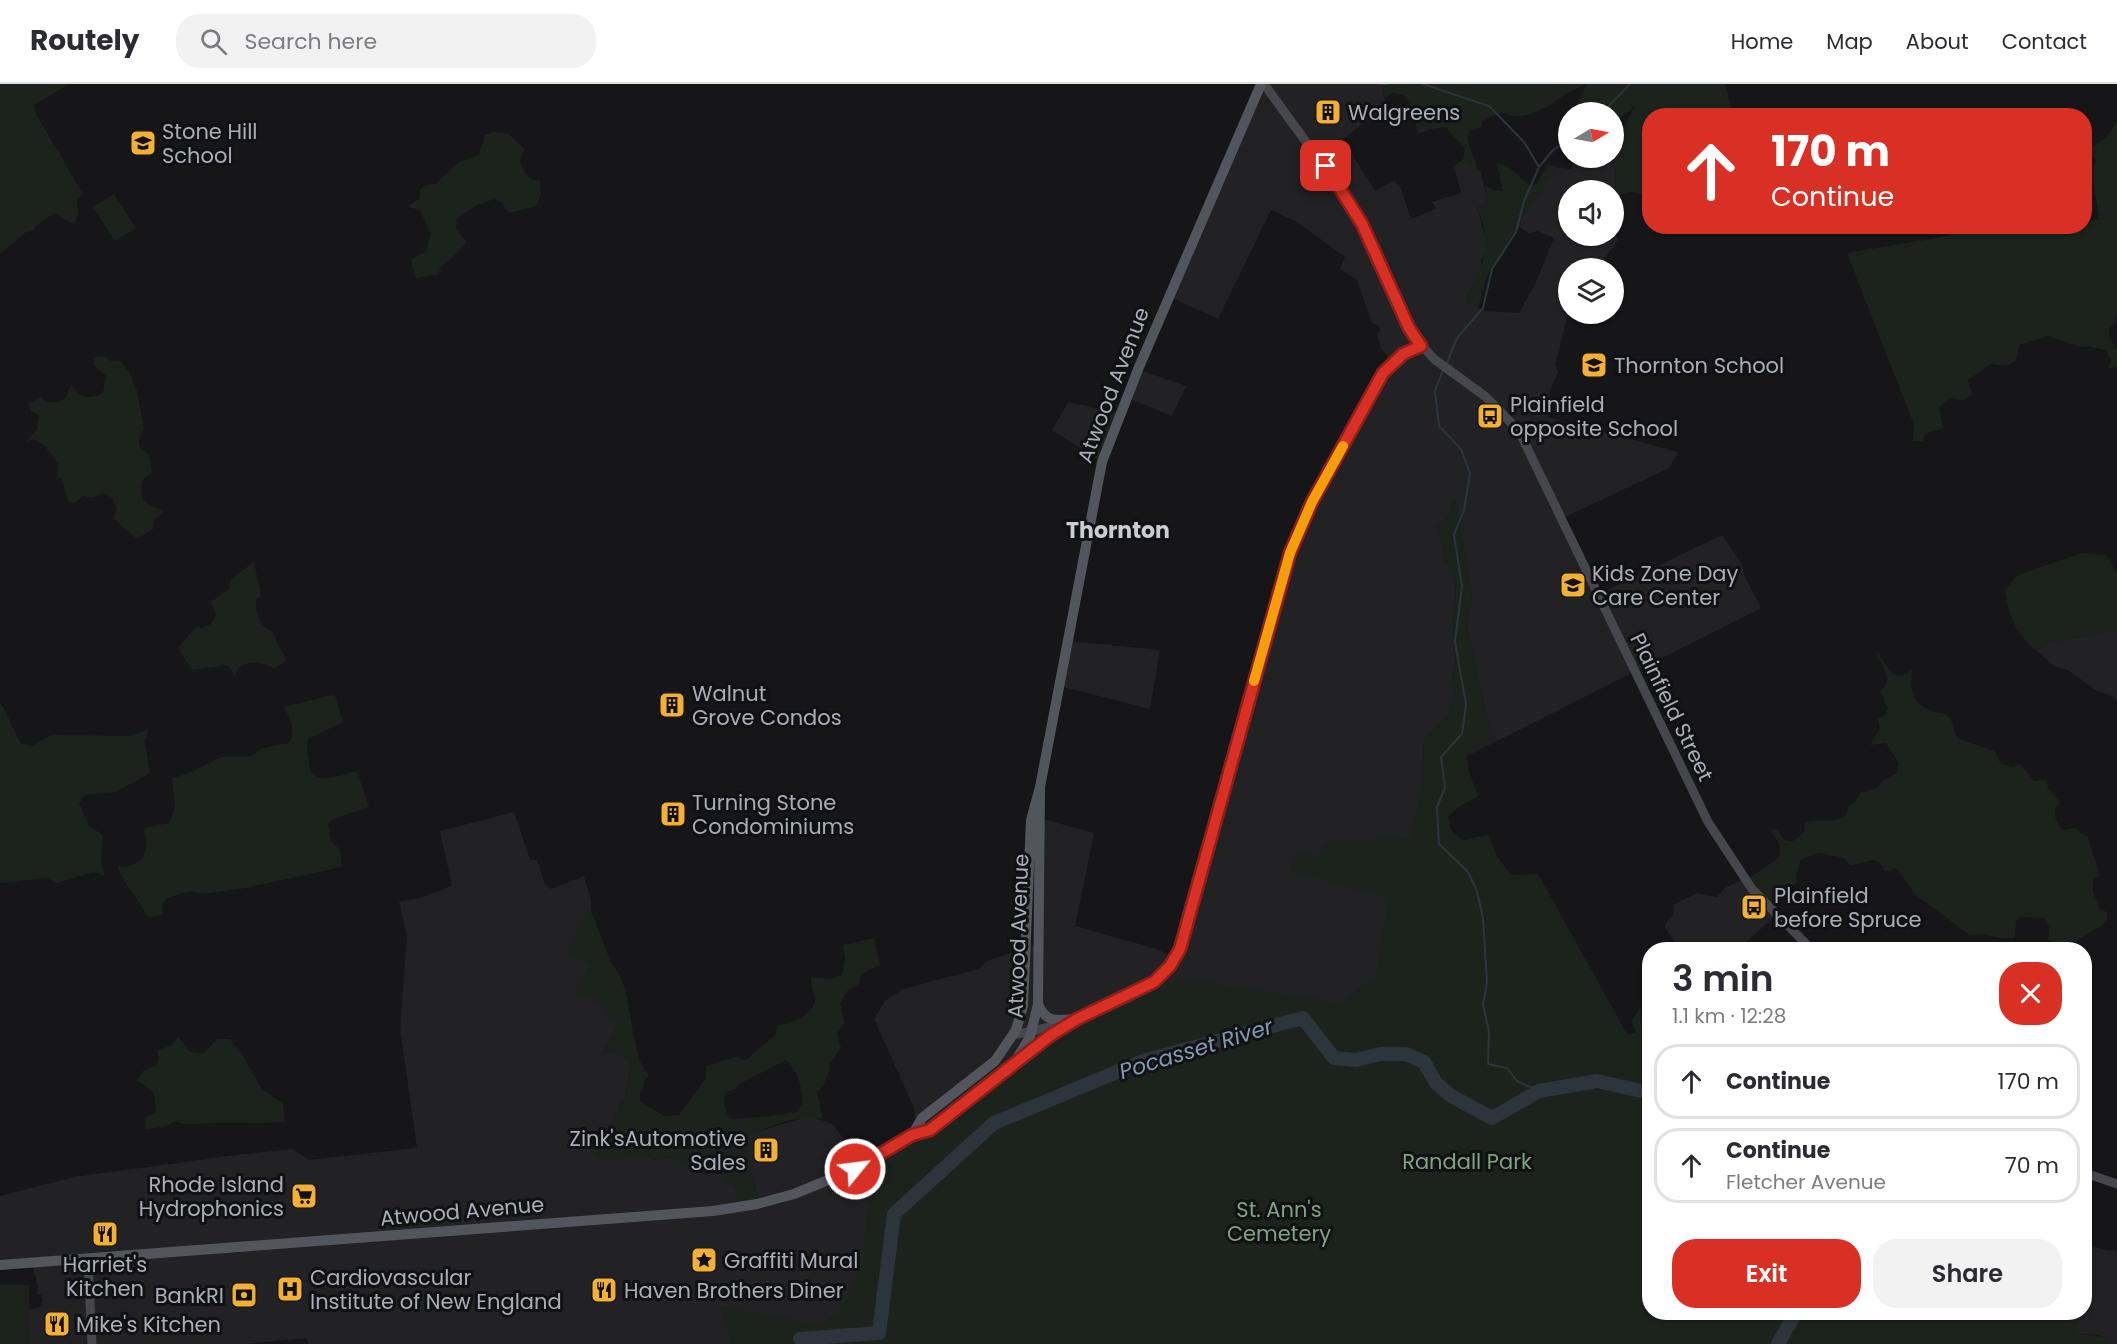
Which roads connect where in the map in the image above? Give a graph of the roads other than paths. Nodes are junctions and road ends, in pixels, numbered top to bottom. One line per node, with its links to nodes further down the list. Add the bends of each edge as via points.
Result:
1 (1262, 84): 2 (main road, Plainfield Street, via 1349,201); 3 (main road, Atwood Avenue, via 1168,296 1102,462)
2 (1421, 346): 4 (main road, Plainfield Street, via 1486,397 1520,431 1712,829 1752,889); 6 (main road, via 1403,354 1383,373 1312,502 1290,553 1180,949 1170,966 1149,986)
3 (1040, 787): 5 (main road, Atwood Avenue); 8 (main road, Atwood Avenue, via 1031,820 1023,1006)
4 (1804, 942)
5 (1038, 1004): 6 (main road, via 1053,1021); 7 (main road, Atwood Avenue)
6 (1077, 1019): 7 (main road); 9 (main road)
7 (1032, 1032): 8 (main road); 9 (main road, Atwood Avenue)
8 (1013, 1035): 10 (main road, Atwood Avenue, via 995,1061 922,1118)
9 (1014, 1063): 10 (main road, Atwood Avenue, via 930,1130)
10 (912, 1135): 13 (main road, Atwood Avenue, via 834,1179 794,1194 730,1208)
11 (2092, 1175): 12 (main road)
12 (2117, 1184)
13 (88, 1259): 14 (main road, Atwood Avenue); 15 (main road)
14 (0, 1265)
15 (92, 1344)

